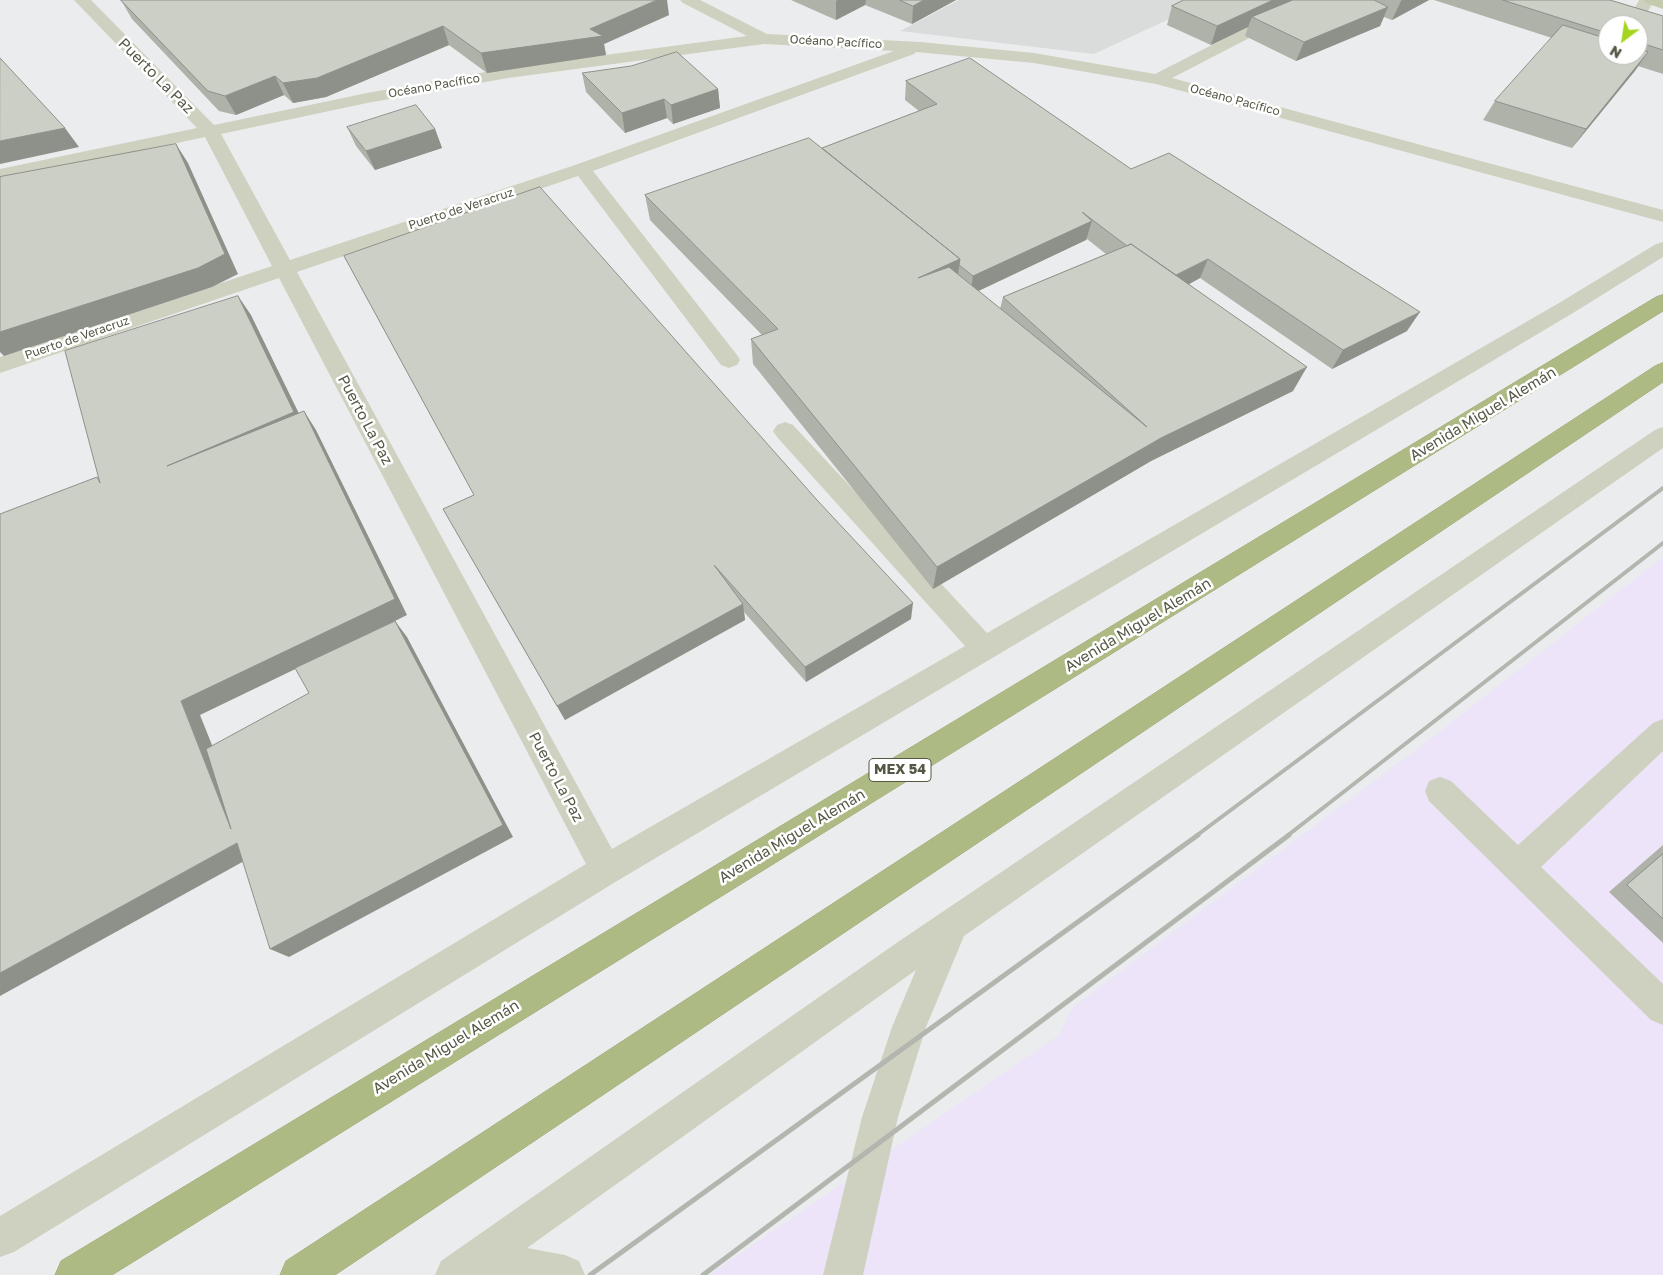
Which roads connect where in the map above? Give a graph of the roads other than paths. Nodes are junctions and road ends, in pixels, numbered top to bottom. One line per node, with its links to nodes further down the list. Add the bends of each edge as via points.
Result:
1 (82, 0): 11 (street, Puerto La Paz)
2 (688, 0): 8 (street)
3 (1312, 0): 10 (street)
4 (1646, 4): 5 (main road); 6 (main road); 7 (main road)
5 (1663, 4)
6 (1622, 5)
7 (1663, 18)
8 (764, 39): 9 (street, Océano Pacífico); 11 (street, Océano Pacífico, via 508,73 367,98)
9 (920, 47): 10 (street, Océano Pacífico, via 1034,58); 12 (street, Puerto de Veracruz)
10 (1157, 79): 14 (street, Océano Pacífico)
11 (211, 132): 13 (street, Océano Pacífico); 16 (street, Puerto La Paz)
12 (582, 169): 16 (street, Puerto de Veracruz); 18 (street)
13 (0, 175)
14 (1663, 216)
15 (1663, 248): 23 (street)
16 (284, 268): 19 (street, Puerto de Veracruz); 27 (street, Puerto La Paz)
17 (1663, 302): 32 (highway, Avenida Miguel Alemán / MEX 54)
18 (728, 360)
19 (0, 364)
20 (1663, 372): 33 (highway)
21 (785, 431): 23 (street)
22 (1663, 436): 28 (street)
23 (984, 649): 27 (street)
24 (1663, 732): 26 (street)
25 (1440, 791): 26 (street)
26 (1518, 867): 29 (street)
27 (606, 870): 30 (street)
28 (952, 926): 31 (street); 35 (street, via 909,1027 880,1117)
29 (1663, 1008)
30 (0, 1238)
31 (467, 1267): 34 (street)
32 (75, 1275)
33 (300, 1275)
34 (565, 1275)
35 (843, 1275)

